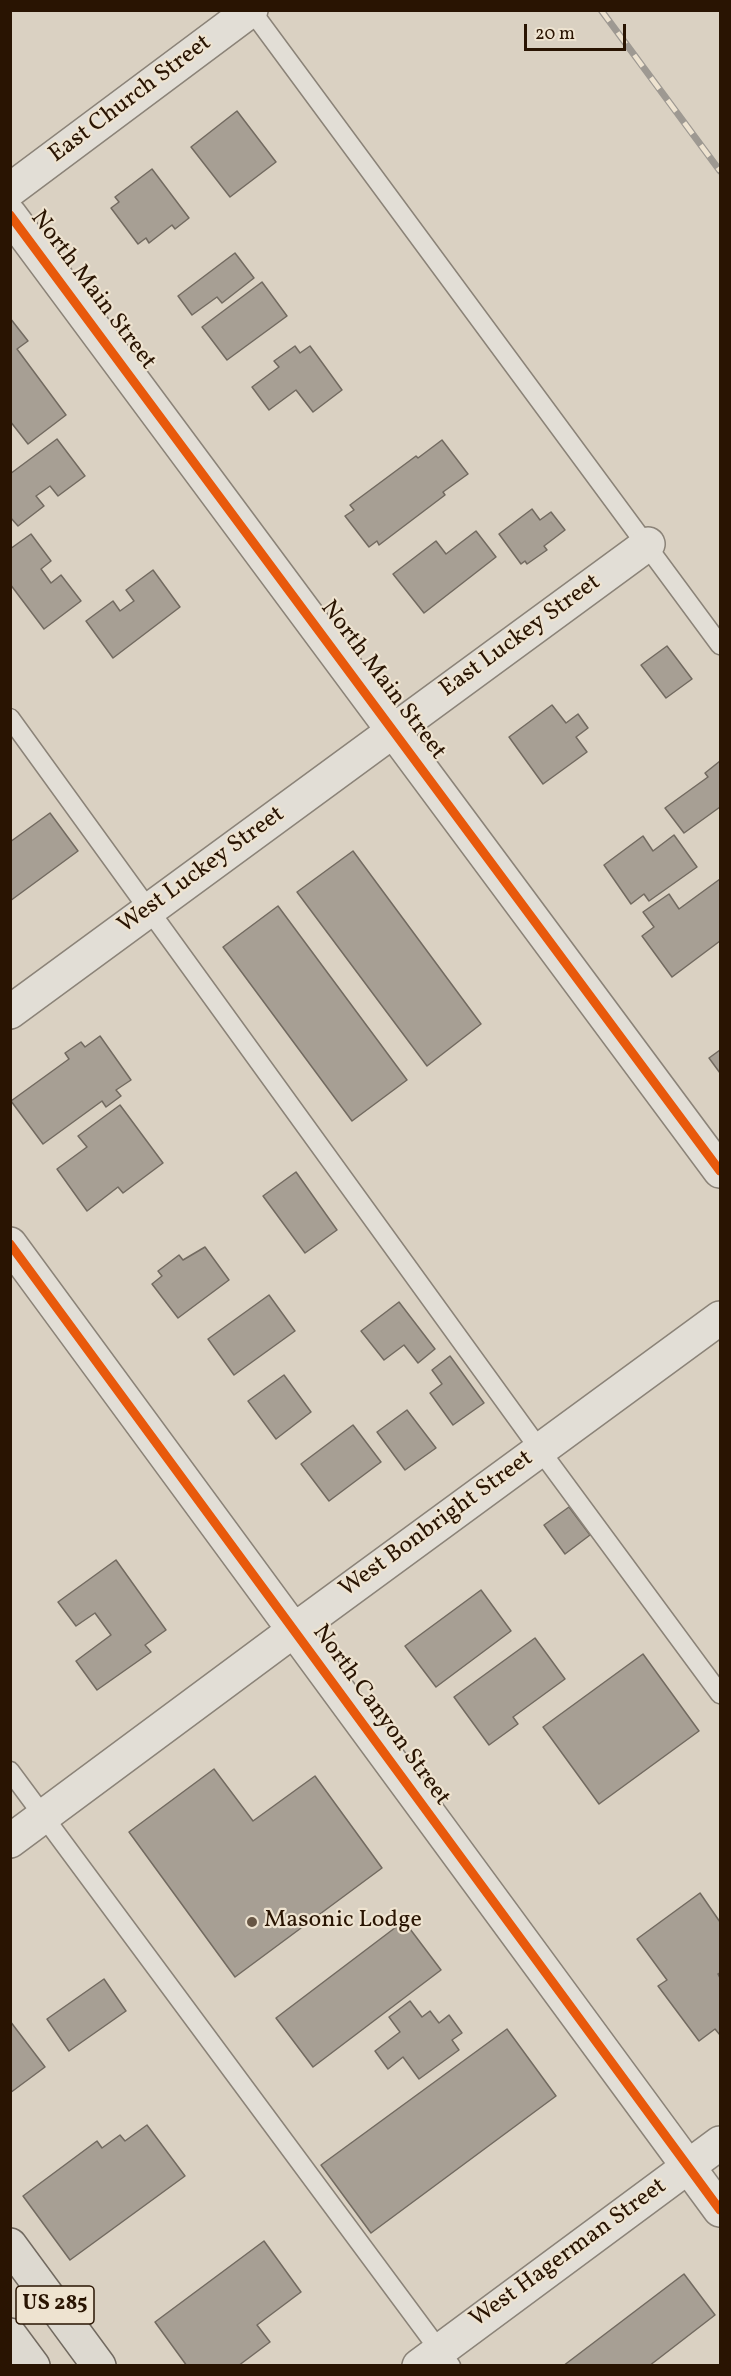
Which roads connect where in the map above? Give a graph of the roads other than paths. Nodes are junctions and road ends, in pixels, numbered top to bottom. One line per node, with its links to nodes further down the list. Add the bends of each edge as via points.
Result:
1 (251, 10): 2 (street, East Church Street); 4 (lane)
2 (10, 190)
3 (10, 215): 7 (street, North Main Street)
4 (648, 544): 5 (lane); 7 (street, East Luckey Street)
5 (720, 645)
6 (10, 718): 8 (lane)
7 (393, 729): 8 (street, West Luckey Street); 10 (street, North Main Street)
8 (150, 909): 9 (street, West Luckey Street); 13 (lane)
9 (10, 1012)
10 (720, 1171)
11 (10, 1244): 14 (street, North Canyon Street)
12 (720, 1318): 13 (street, West Bonbright Street)
13 (540, 1450): 14 (street, West Bonbright Street); 15 (lane)
14 (293, 1630): 17 (street, West Bonbright Street); 20 (street, North Canyon Street)
15 (720, 1694)
16 (10, 1771): 17 (lane)
17 (44, 1816): 18 (street, West Bonbright Street); 24 (lane)
18 (10, 1841)
19 (720, 2143): 20 (street, West Hagerman Street)
20 (688, 2166): 21 (street, North Canyon Street); 24 (street, West Hagerman Street)
21 (720, 2210)
22 (10, 2245): 26 (highway, US 285)
23 (10, 2335): 25 (highway, US 285)
24 (436, 2360)
25 (33, 2366)
26 (99, 2366)

